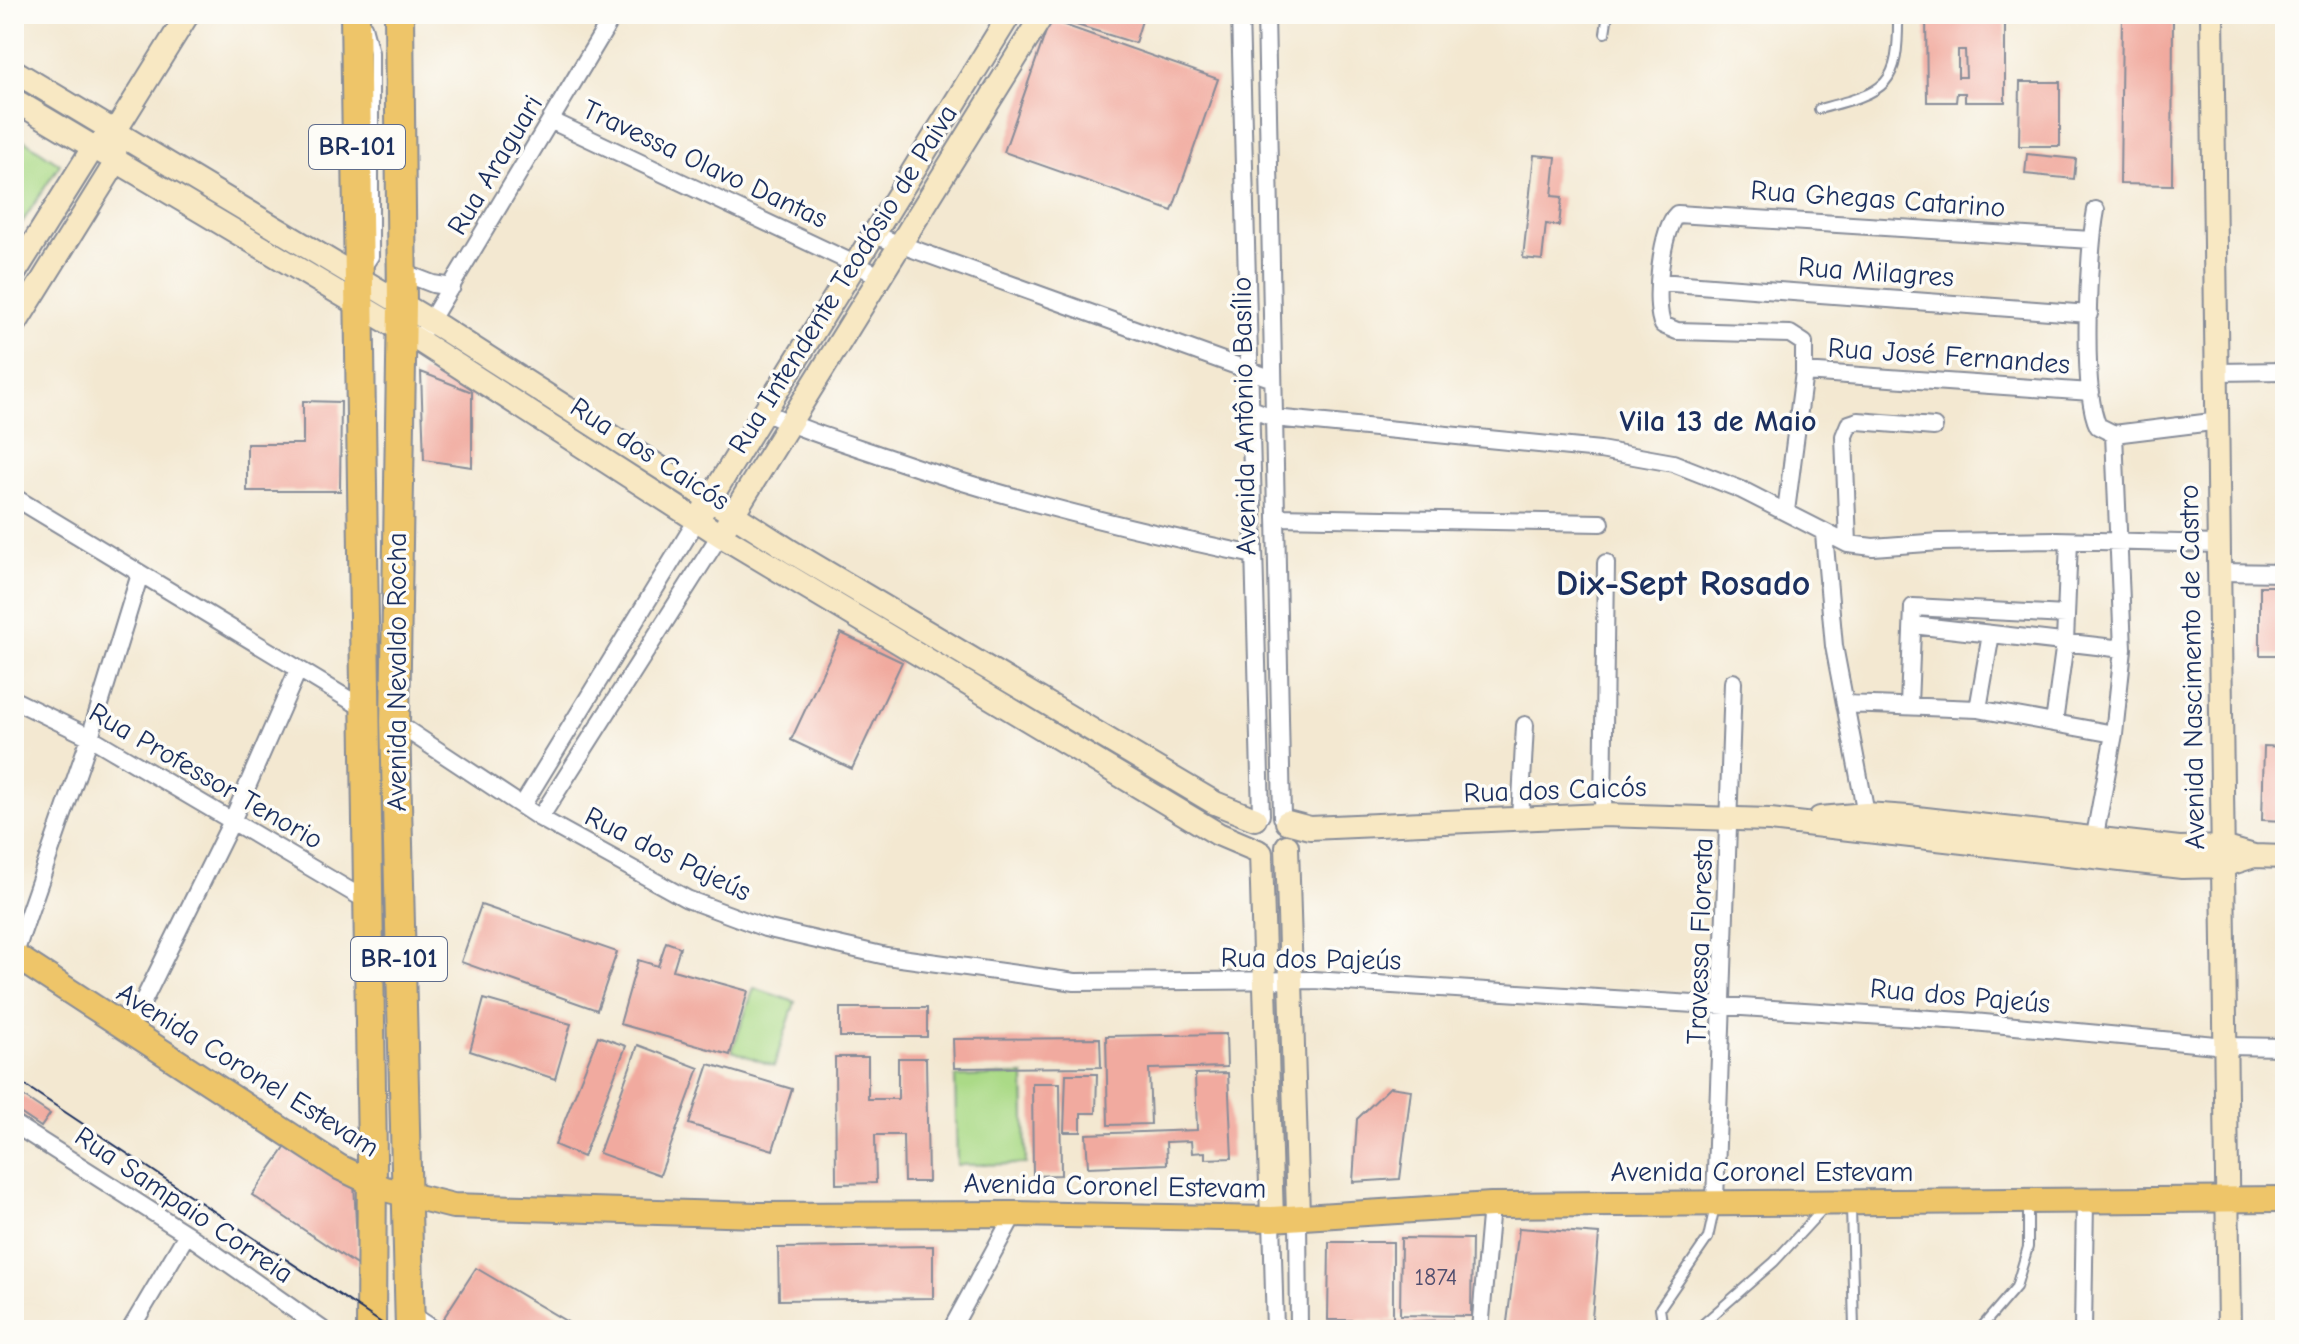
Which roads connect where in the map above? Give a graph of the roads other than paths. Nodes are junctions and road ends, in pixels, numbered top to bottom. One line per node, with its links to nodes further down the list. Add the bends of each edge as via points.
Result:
1 (188, 14): 18 (street)
2 (355, 14): 33 (highway, Avenida Nevaldo Rocha / BR-101)
3 (363, 14): 33 (lane, via 374,52 374,252)
4 (399, 14): 28 (highway, Avenida Nevaldo Rocha / BR-101)
5 (614, 14): 17 (street, Rua Araguari)
6 (1010, 14): 20 (street, Rua Intendente Teodósio de Paiva)
7 (1043, 14): 22 (street, Rua Intendente Teodósio de Paiva)
8 (1240, 14): 37 (street, Avenida Antônio Basílio)
9 (1266, 14): 41 (street, Avenida Antônio Basílio)
10 (1608, 14): 13 (lane)
11 (1898, 14): 16 (lane, via 1895,72 1866,96)
12 (2212, 14): 40 (street, Avenida Nascimento de Castro)
13 (1605, 33)
14 (14, 71): 18 (street, Rua dos Caicós)
15 (14, 100): 19 (street, Rua dos Caicós)
16 (1819, 109)
17 (552, 121): 27 (street, Travessa Olavo Dantas); 32 (street, Rua Araguari)
18 (114, 133): 19 (street); 21 (street); 33 (street, Rua dos Caicós)
19 (93, 148): 21 (street, Rua dos Caicós); 29 (street)
20 (922, 156): 22 (street); 24 (street, Rua Intendente Teodósio de Paiva)
21 (116, 162): 33 (street, Rua dos Caicós); 36 (street)
22 (946, 168): 26 (street, Rua Intendente Teodósio de Paiva)
23 (2096, 210): 25 (street)
24 (874, 235): 26 (street); 27 (street, Rua Intendente Teodósio de Paiva)
25 (2091, 240): 31 (street, Rua Ghegas Catarino, via 1683,212 1669,226); 34 (street)
26 (899, 246): 30 (street, Rua Intendente Teodósio de Paiva); 37 (street)
27 (855, 264): 30 (street, Travessa Olavo Dantas); 44 (street, Rua Intendente Teodósio de Paiva)
28 (402, 272): 32 (street); 35 (highway, Avenida Nevaldo Rocha / BR-101)
29 (14, 274)
30 (880, 276): 47 (street, Rua Intendente Teodósio de Paiva)
31 (1659, 282): 34 (street, Rua Milagres); 39 (street, via 1657,309 1663,325 1677,331 1795,335 1804,343)
32 (452, 287): 35 (street, Rua Araguari)
33 (360, 293): 35 (street, Rua dos Caicós); 79 (highway, Avenida Nevaldo Rocha / BR-101)
34 (2089, 314): 42 (street)
35 (413, 324): 51 (street, Rua dos Caicós); 55 (street, Rua dos Caicós); 81 (highway, Avenida Nevaldo Rocha / BR-101)
36 (14, 326)
37 (1248, 368): 41 (street); 43 (street, Avenida Antônio Basílio)
38 (2285, 371): 40 (street)
39 (1804, 372): 42 (street, Rua José Fernandes); 52 (street)
40 (2218, 372): 46 (street, Avenida Nascimento de Castro)
41 (1273, 379): 45 (street, Avenida Antônio Basílio)
42 (2091, 392): 49 (street, via 2098,426)
43 (1249, 408): 45 (street); 63 (street, Avenida Antônio Basílio)
44 (765, 412): 47 (street); 51 (street, Rua Intendente Teodósio de Paiva)
45 (1274, 418): 52 (street, via 1641,456 1703,473); 54 (street, Avenida Antônio Basílio)
46 (2220, 421): 49 (street); 62 (street, Avenida Nascimento de Castro)
47 (790, 424): 53 (street, Rua Intendente Teodósio de Paiva); 63 (street, via 1024,501)
48 (1934, 427): 60 (street, via 1858,421 1845,429)
49 (2114, 434): 61 (street)
50 (14, 497): 68 (street)
51 (711, 499): 53 (street, Rua dos Caicós); 55 (street, Rua Intendente Teodósio de Paiva)
52 (1786, 511): 57 (street)
53 (733, 513): 58 (street, Rua Intendente Teodósio de Paiva); 64 (street, Rua dos Caicós)
54 (1276, 517): 56 (street); 94 (street, Avenida Antônio Basílio)
55 (697, 520): 58 (street, Rua dos Caicós); 86 (street, Rua Intendente Teodósio de Paiva)
56 (1601, 523)
57 (1824, 534): 60 (street); 77 (street, via 1829,613)
58 (720, 535): 64 (street, Rua dos Caicós); 89 (street, Rua Intendente Teodósio de Paiva)
59 (2069, 541): 60 (street); 61 (street); 69 (street)
60 (1848, 544)
61 (2116, 544): 62 (street); 73 (street)
62 (2220, 544): 66 (street, Avenida Nascimento de Castro)
63 (1254, 555): 94 (street, Avenida Antônio Basílio)
64 (787, 561): 94 (street, Rua dos Caicós, via 1215,803); 96 (street, Rua dos Caicós, via 1218,834)
65 (1606, 563): 88 (street)
66 (2219, 572): 67 (street); 97 (street, Avenida Nascimento de Castro)
67 (2285, 573)
68 (140, 574): 74 (street); 85 (street)
69 (2066, 615): 70 (street, via 1913,607); 72 (street)
70 (1913, 625): 71 (street); 78 (street)
71 (1991, 634): 72 (street); 80 (street)
72 (2065, 642): 73 (street); 82 (street)
73 (2123, 649): 84 (street)
74 (298, 670): 79 (street); 92 (street)
75 (1733, 682): 90 (street, Travessa Floresta)
76 (14, 700): 85 (street, Rua Professor Tenorio)
77 (1846, 704): 78 (street); 87 (street)
78 (1909, 704): 80 (street)
79 (363, 708): 99 (highway, Avenida Nevaldo Rocha / BR-101)
80 (1978, 709): 82 (street)
81 (395, 722): 86 (street, Rua dos Pajeús); 109 (highway, Avenida Nevaldo Rocha / BR-101)
82 (2054, 723): 84 (street)
83 (1525, 725): 91 (street)
84 (2114, 734): 95 (street)
85 (90, 737): 92 (street, Rua Professor Tenorio); 100 (street)
86 (522, 806): 89 (street, Rua dos Pajeús)
87 (1866, 814): 93 (street, Rua dos Caicós); 95 (street, Rua dos Caicós)
88 (1603, 815): 90 (street, Rua dos Caicós); 91 (street, Rua dos Caicós)
89 (540, 818): 102 (street, Rua dos Pajeús, via 687,899 820,944 1075,982)
90 (1730, 819): 93 (street, Rua dos Caicós); 103 (street, Travessa Floresta)
91 (1520, 820): 94 (street, Rua dos Caicós)
92 (232, 821): 99 (street, Rua Professor Tenorio); 104 (street)
93 (1803, 821): 95 (street, Rua dos Caicós, via 1838,829)
94 (1277, 826): 96 (street, via 1275,854); 96 (street, via 1249,832); 101 (street, Avenida Antônio Basílio)
95 (2093, 848): 97 (street, Rua dos Caicós, via 2179,848)
96 (1260, 852): 102 (street)
97 (2223, 857): 98 (street, Rua dos Caicós); 105 (street, Avenida Nascimento de Castro)
98 (2285, 857)
99 (369, 902): 108 (highway, Avenida Nevaldo Rocha / BR-101)
100 (14, 956): 104 (main road, Avenida Coronel Estevam)
101 (1288, 980): 102 (street, Rua dos Pajeús); 103 (street, Rua dos Pajeús); 118 (street, Avenida Antônio Basílio)
102 (1264, 982): 119 (street)
103 (1724, 1005): 105 (street, Rua dos Pajeús); 112 (street, Travessa Floresta)
104 (129, 1030): 108 (main road, Avenida Coronel Estevam)
105 (2226, 1046): 106 (street, Rua dos Pajeús); 111 (street, Avenida Nascimento de Castro)
106 (2285, 1047)
107 (15, 1126): 120 (street, Rua Sampaio Correia)
108 (372, 1184): 109 (main road, Avenida Coronel Estevam); 125 (highway, Avenida Nevaldo Rocha / BR-101)
109 (405, 1196): 117 (main road, Avenida Coronel Estevam, via 482,1208); 121 (highway, Avenida Nevaldo Rocha / BR-101)
110 (2285, 1199): 111 (main road, Avenida Coronel Estevam)
111 (2226, 1200): 115 (main road, Avenida Coronel Estevam); 122 (street, Avenida Nascimento de Castro)
112 (1715, 1201): 113 (main road, Avenida Coronel Estevam); 116 (main road, Avenida Coronel Estevam); 131 (lane, via 1708,1238 1660,1308)
113 (1840, 1201): 114 (main road, Avenida Coronel Estevam); 132 (lane); 133 (lane)
114 (2028, 1201): 115 (main road, Avenida Coronel Estevam); 134 (lane, via 2028,1247 2016,1287)
115 (2085, 1201): 135 (street)
116 (1491, 1205): 118 (main road, Avenida Coronel Estevam); 130 (street)
117 (1014, 1214): 119 (main road, Avenida Coronel Estevam); 127 (street)
118 (1298, 1215): 119 (main road, Avenida Coronel Estevam); 129 (street, Avenida Antônio Basílio)
119 (1272, 1219): 128 (street)
120 (187, 1234): 123 (street); 124 (street, Rua Sampaio Correia)
121 (409, 1321): 126 (street)
122 (2227, 1327)
123 (130, 1330)
124 (323, 1330)
125 (371, 1330)
126 (435, 1330)
127 (951, 1330)
128 (1275, 1330)
129 (1299, 1330)
130 (1480, 1330)
131 (1669, 1330)
132 (1696, 1330)
133 (1854, 1330)
134 (1979, 1330)
135 (2083, 1330)

